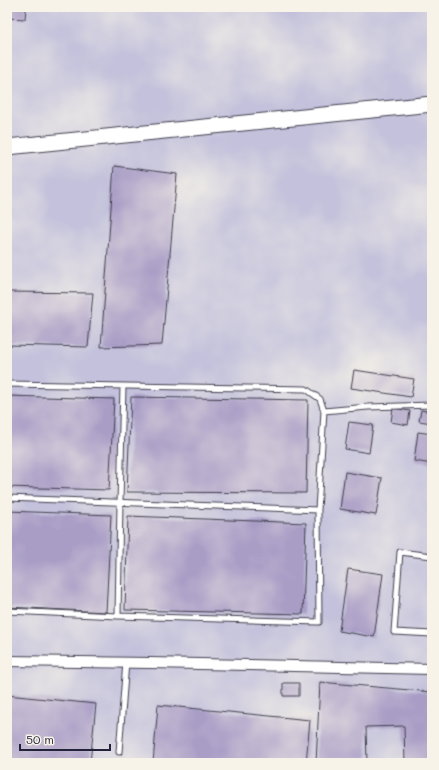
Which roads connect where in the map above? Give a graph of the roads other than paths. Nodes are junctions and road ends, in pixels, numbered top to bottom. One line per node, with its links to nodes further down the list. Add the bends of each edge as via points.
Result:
1 (432, 104): 2 (street)
2 (7, 147)
3 (7, 384): 4 (lane)
4 (123, 386): 6 (lane, via 306,389 320,399); 8 (lane)
5 (432, 405): 6 (lane)
6 (324, 411): 9 (lane)
7 (7, 498): 8 (lane)
8 (120, 503): 9 (lane); 12 (lane)
9 (318, 510): 12 (lane, via 319,622)
10 (432, 556): 13 (lane, via 400,552 394,632)
11 (7, 611): 12 (lane)
12 (118, 616)
13 (432, 634)
14 (7, 661): 15 (street)
15 (126, 662): 16 (street); 17 (lane)
16 (432, 669)
17 (119, 752)

